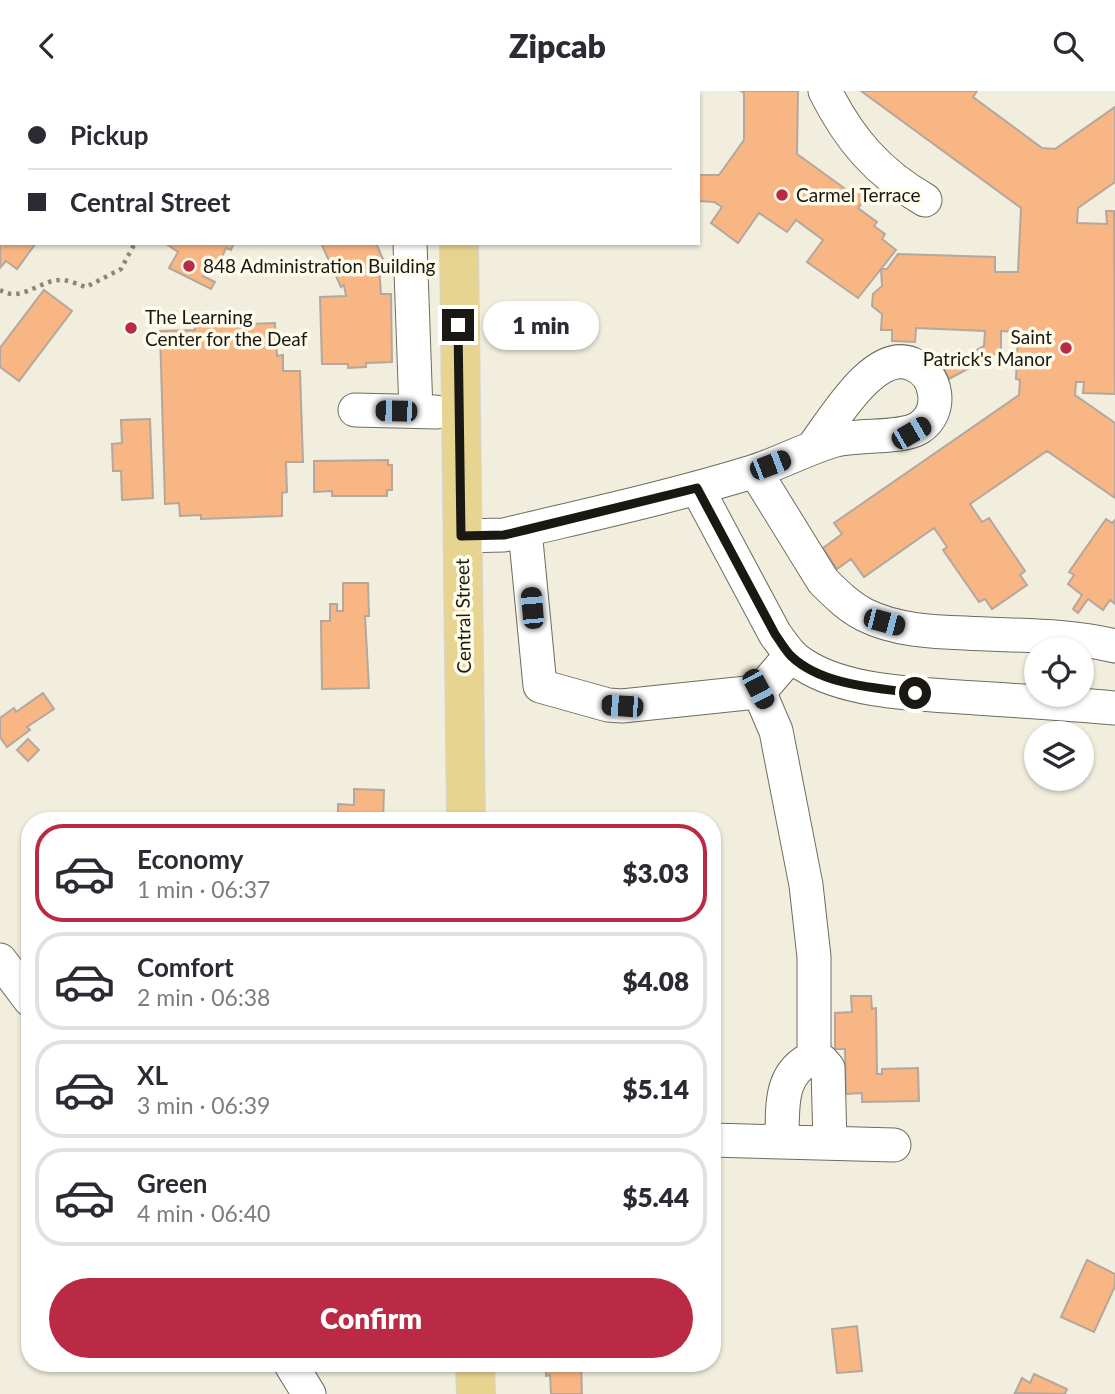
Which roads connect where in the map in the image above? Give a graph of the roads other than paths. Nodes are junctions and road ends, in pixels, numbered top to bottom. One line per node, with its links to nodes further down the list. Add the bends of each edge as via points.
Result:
1 (825, 91): 2 (street, via 872,162)
2 (925, 200)
3 (410, 245): 6 (street)
4 (459, 245): 7 (main road, Central Street)
5 (355, 410): 6 (street)
6 (416, 411): 7 (street)
7 (460, 412): 12 (main road, Central Street)
8 (813, 447): 9 (street)
9 (755, 471): 10 (street); 13 (street, via 823,581 866,615 934,632 1073,639)
10 (697, 488): 11 (street); 14 (street)
11 (525, 530): 12 (street); 15 (street, via 540,686 622,706)
12 (461, 536): 17 (main road, Central Street)
13 (1115, 646)
14 (790, 655): 15 (street); 16 (street, via 822,675 880,689)
15 (758, 689): 20 (street, via 776,731 806,885 814,957)
16 (1115, 708)
17 (466, 812)
18 (0, 960): 19 (street)
19 (21, 988)
20 (814, 1057): 22 (street, via 787,1079); 23 (street, via 828,1068)
21 (721, 1140): 22 (street)
22 (782, 1141): 23 (street)
23 (830, 1143): 24 (street)
24 (894, 1145)
25 (296, 1372): 27 (street)
26 (475, 1372): 28 (main road)
27 (309, 1394)
28 (476, 1394)

